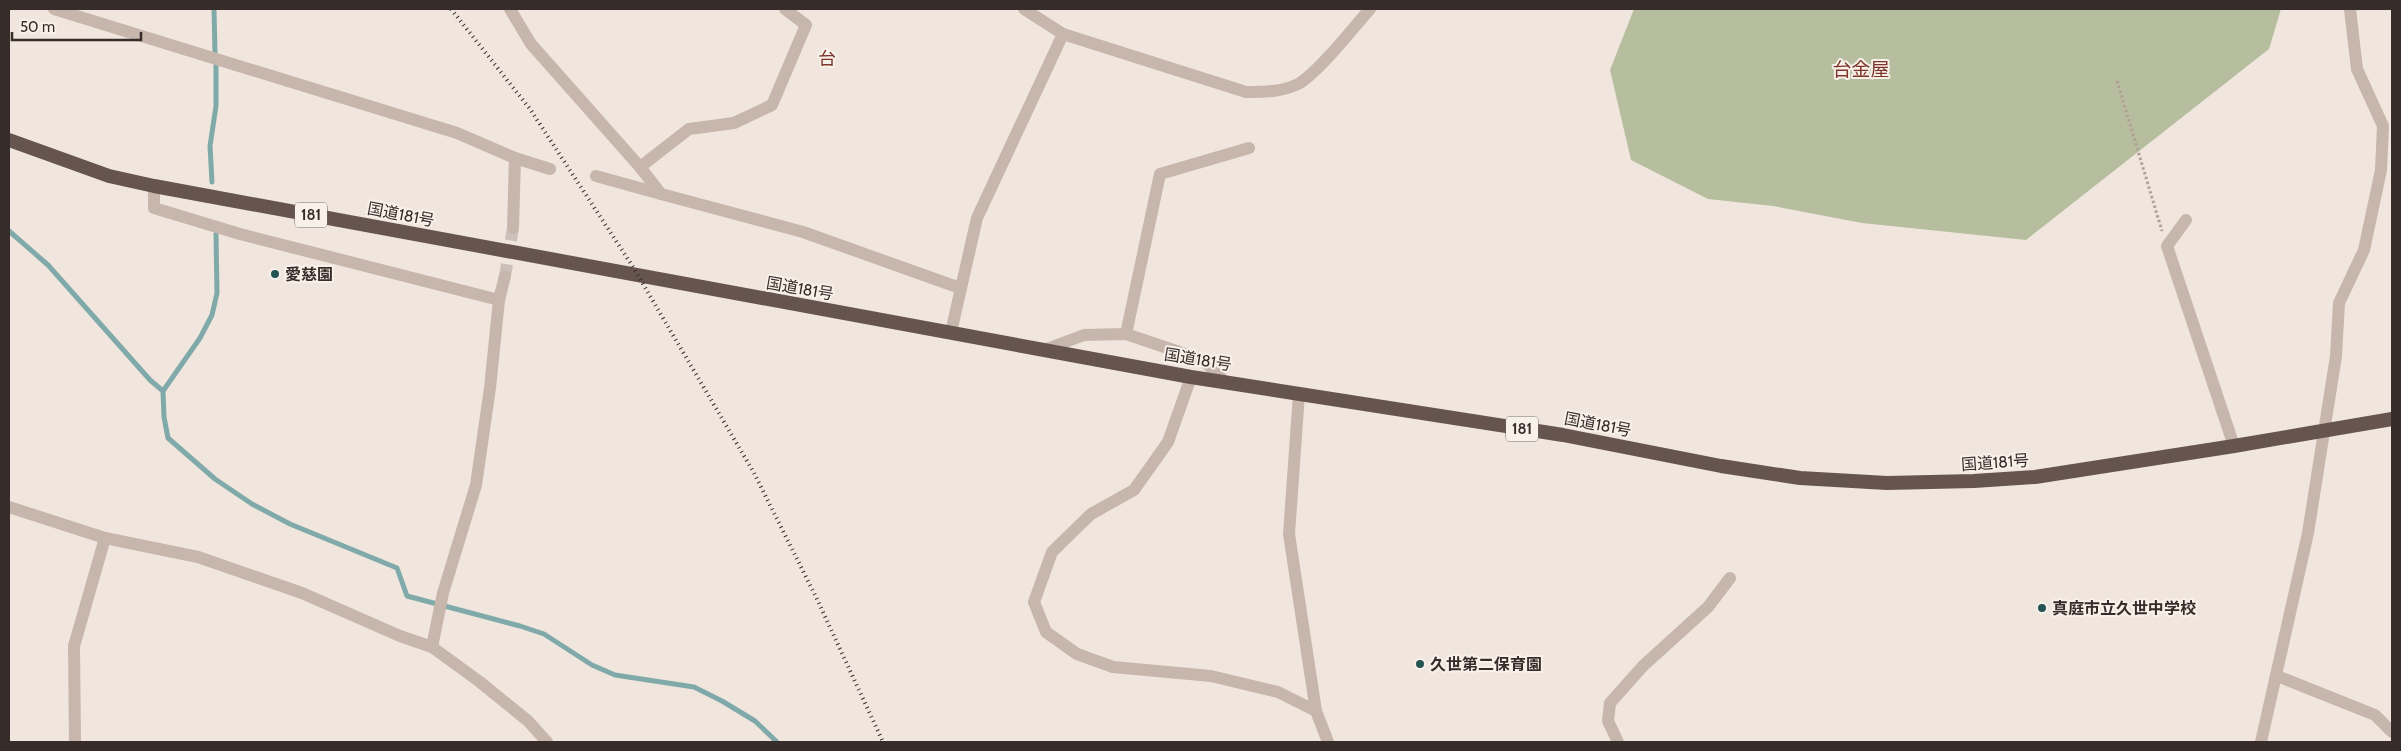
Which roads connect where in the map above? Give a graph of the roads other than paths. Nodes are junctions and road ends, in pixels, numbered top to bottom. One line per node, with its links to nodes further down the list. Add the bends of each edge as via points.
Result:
1 (54, 9): 10 (street, via 457,133)
2 (510, 9): 11 (street, via 531,44)
3 (785, 9): 11 (street, via 806,25 772,105 734,123 689,129)
4 (1024, 9): 7 (street)
5 (1370, 9): 7 (street, via 1299,84 1272,92 1246,92)
6 (2350, 9): 13 (street, via 2357,69 2383,126)
7 (1063, 34): 20 (street, via 977,218)
8 (9, 140): 15 (highway, 国道181号 / 181, via 109,176)
9 (1249, 148): 23 (street, via 1160,174)
10 (515, 158): 12 (street); 18 (street)
11 (640, 167): 16 (street)
12 (550, 169)
13 (2387, 169): 29 (street, via 2364,250 2339,303 2336,356)
14 (596, 176): 16 (street)
15 (154, 186): 21 (street, via 154,208 240,234); 22 (highway, 国道181号 / 181)
16 (661, 194): 20 (street, via 803,232)
17 (2186, 220): 30 (street, via 2167,246)
18 (512, 228)
19 (505, 276): 21 (street)
20 (960, 288): 22 (street)
21 (499, 300): 34 (street, via 476,484)
22 (951, 332): 24 (highway, 国道181号 / 181)
23 (1126, 334): 24 (street, via 1084,335); 26 (street, via 1203,360)
24 (1044, 350): 25 (highway, 国道181号 / 181)
25 (1191, 377): 26 (highway, 国道181号 / 181); 36 (street, via 1168,442 1134,490 1091,514 1052,552 1034,602 1046,632 1077,654 1113,666 1211,676 1278,692)
26 (1224, 381): 27 (highway, 国道181号 / 181)
27 (1299, 394): 30 (highway, 国道181号 / 181, via 1563,435 1800,478 1887,483 2035,477); 36 (street, via 1289,534)
28 (2392, 418): 29 (highway, 国道181号 / 181)
29 (2323, 430): 30 (highway, 国道181号 / 181); 35 (street, via 2308,533)
30 (2234, 446)
31 (9, 507): 32 (street)
32 (105, 538): 34 (street, via 198,557 302,593); 38 (street, via 74,646)
33 (1730, 578): 41 (street, via 1708,607 1643,666 1610,703 1608,721)
34 (432, 647): 39 (street, via 480,682)
35 (2277, 676): 37 (street, via 2375,716); 42 (street)
36 (1316, 711): 40 (street)
37 (2392, 732)
38 (76, 742)
39 (547, 742)
40 (1328, 742)
41 (1618, 742)
42 (2261, 742)

